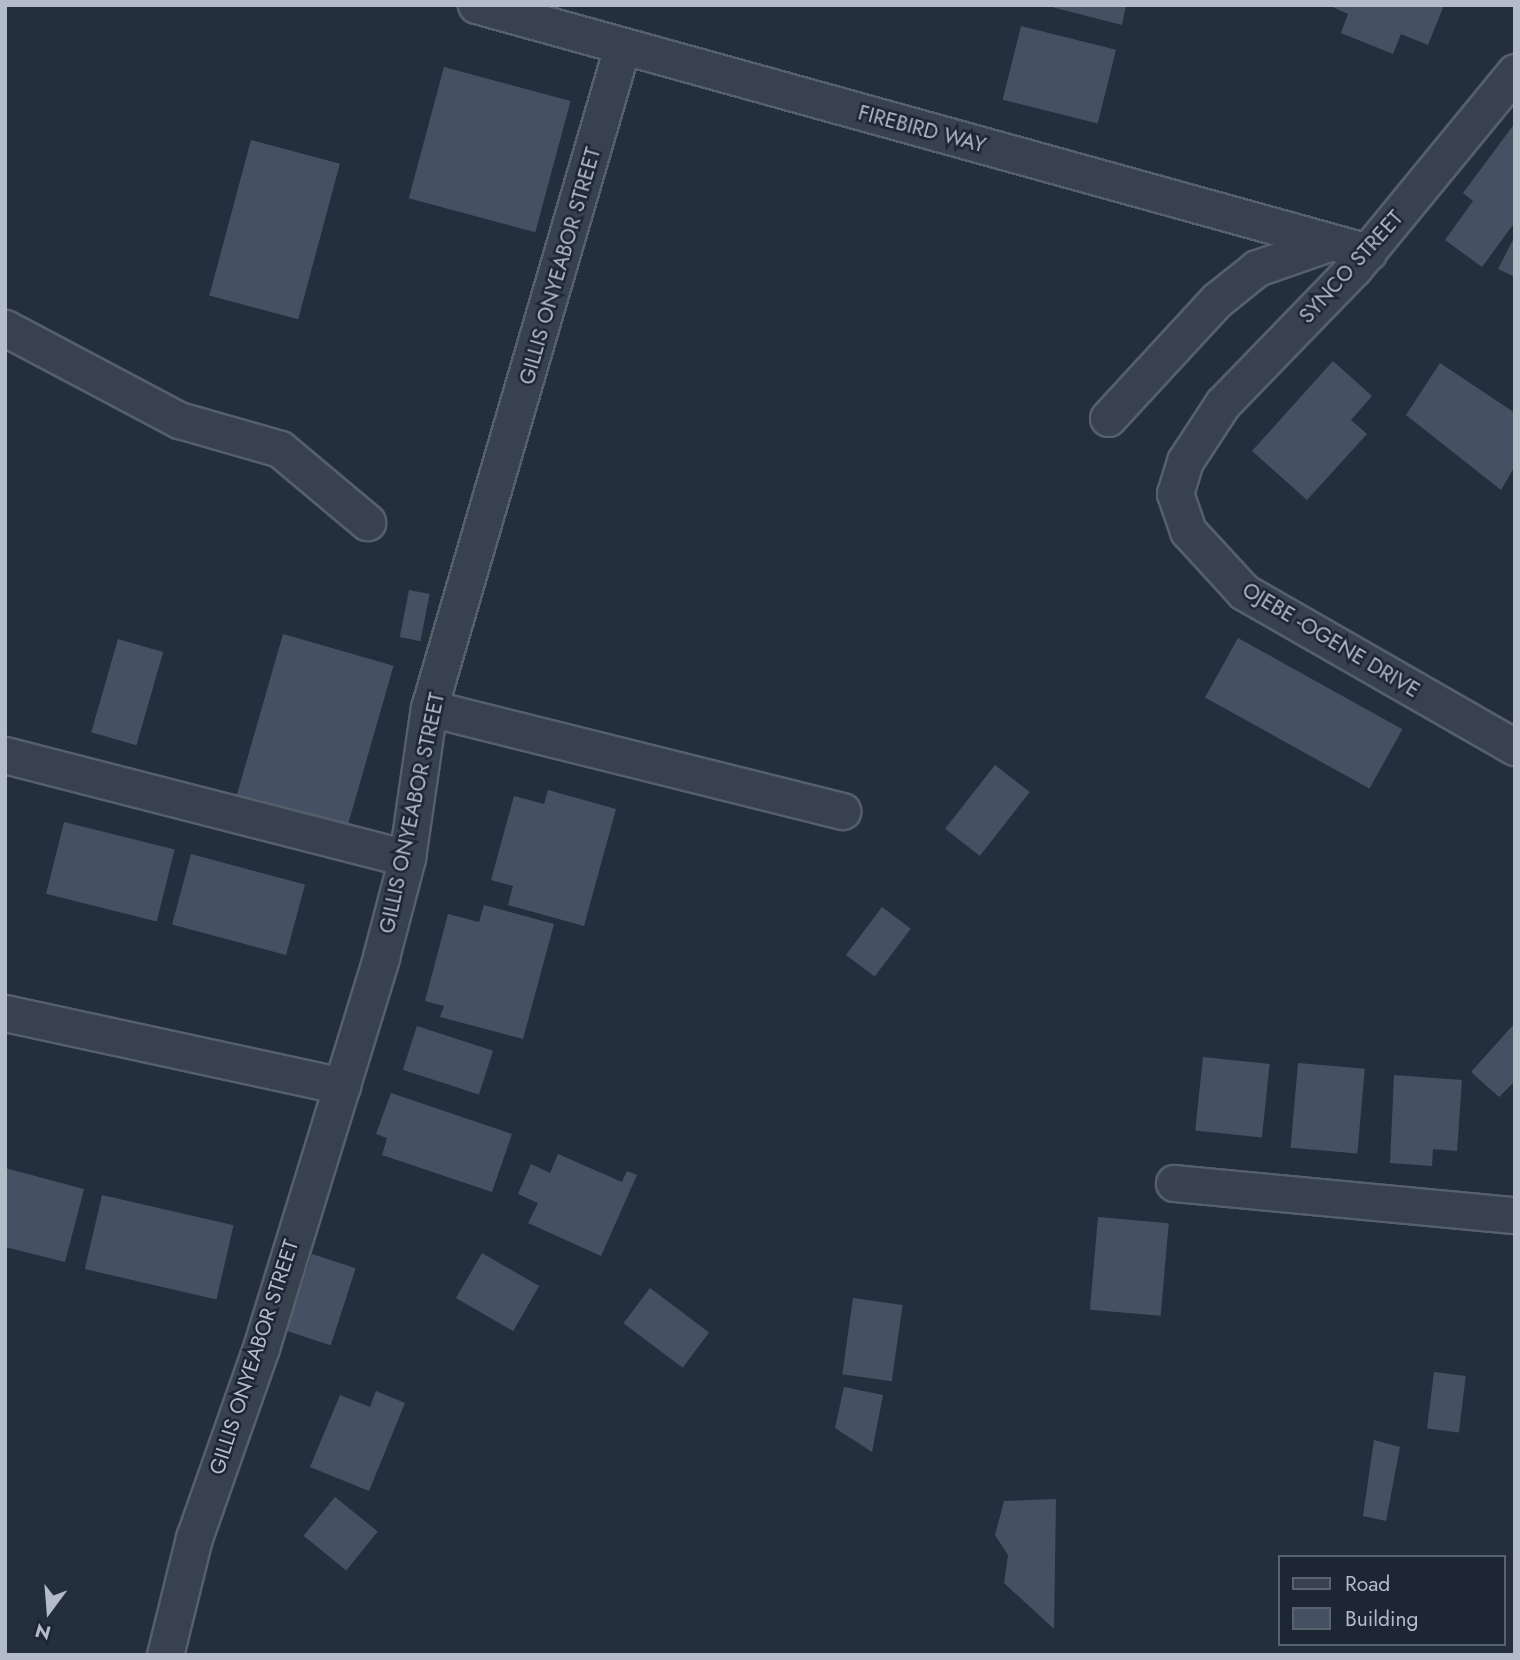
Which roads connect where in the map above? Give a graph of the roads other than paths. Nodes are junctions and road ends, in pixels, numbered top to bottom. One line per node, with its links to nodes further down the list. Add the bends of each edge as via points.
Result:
1 (476, 5): 2 (street, FIREBIRD WAY)
2 (622, 47): 4 (street, FIREBIRD WAY); 10 (street, GILLIS ONYEABOR STREET)
3 (1515, 72): 5 (street, SYNCO STREET)
4 (1326, 244): 5 (street, FIREBIRD WAY); 7 (street, via 1257,268 1217,300)
5 (1368, 252): 8 (street, SYNCO STREET, via 1223,403)
6 (5, 328): 9 (street, via 179,420 280,449)
7 (1108, 418)
8 (1185, 461): 11 (street, OJEBE -OGENE DRIVE, via 1175,494 1188,531 1244,592)
9 (367, 522)
10 (429, 708): 13 (street); 14 (street, GILLIS ONYEABOR STREET)
11 (1515, 747)
12 (5, 755): 14 (street)
13 (842, 811)
14 (407, 858): 16 (street, GILLIS ONYEABOR STREET)
15 (5, 1013): 16 (street)
16 (342, 1086): 19 (street, GILLIS ONYEABOR STREET, via 194,1538)
17 (1174, 1183): 18 (street)
18 (1515, 1215)
19 (164, 1655)

